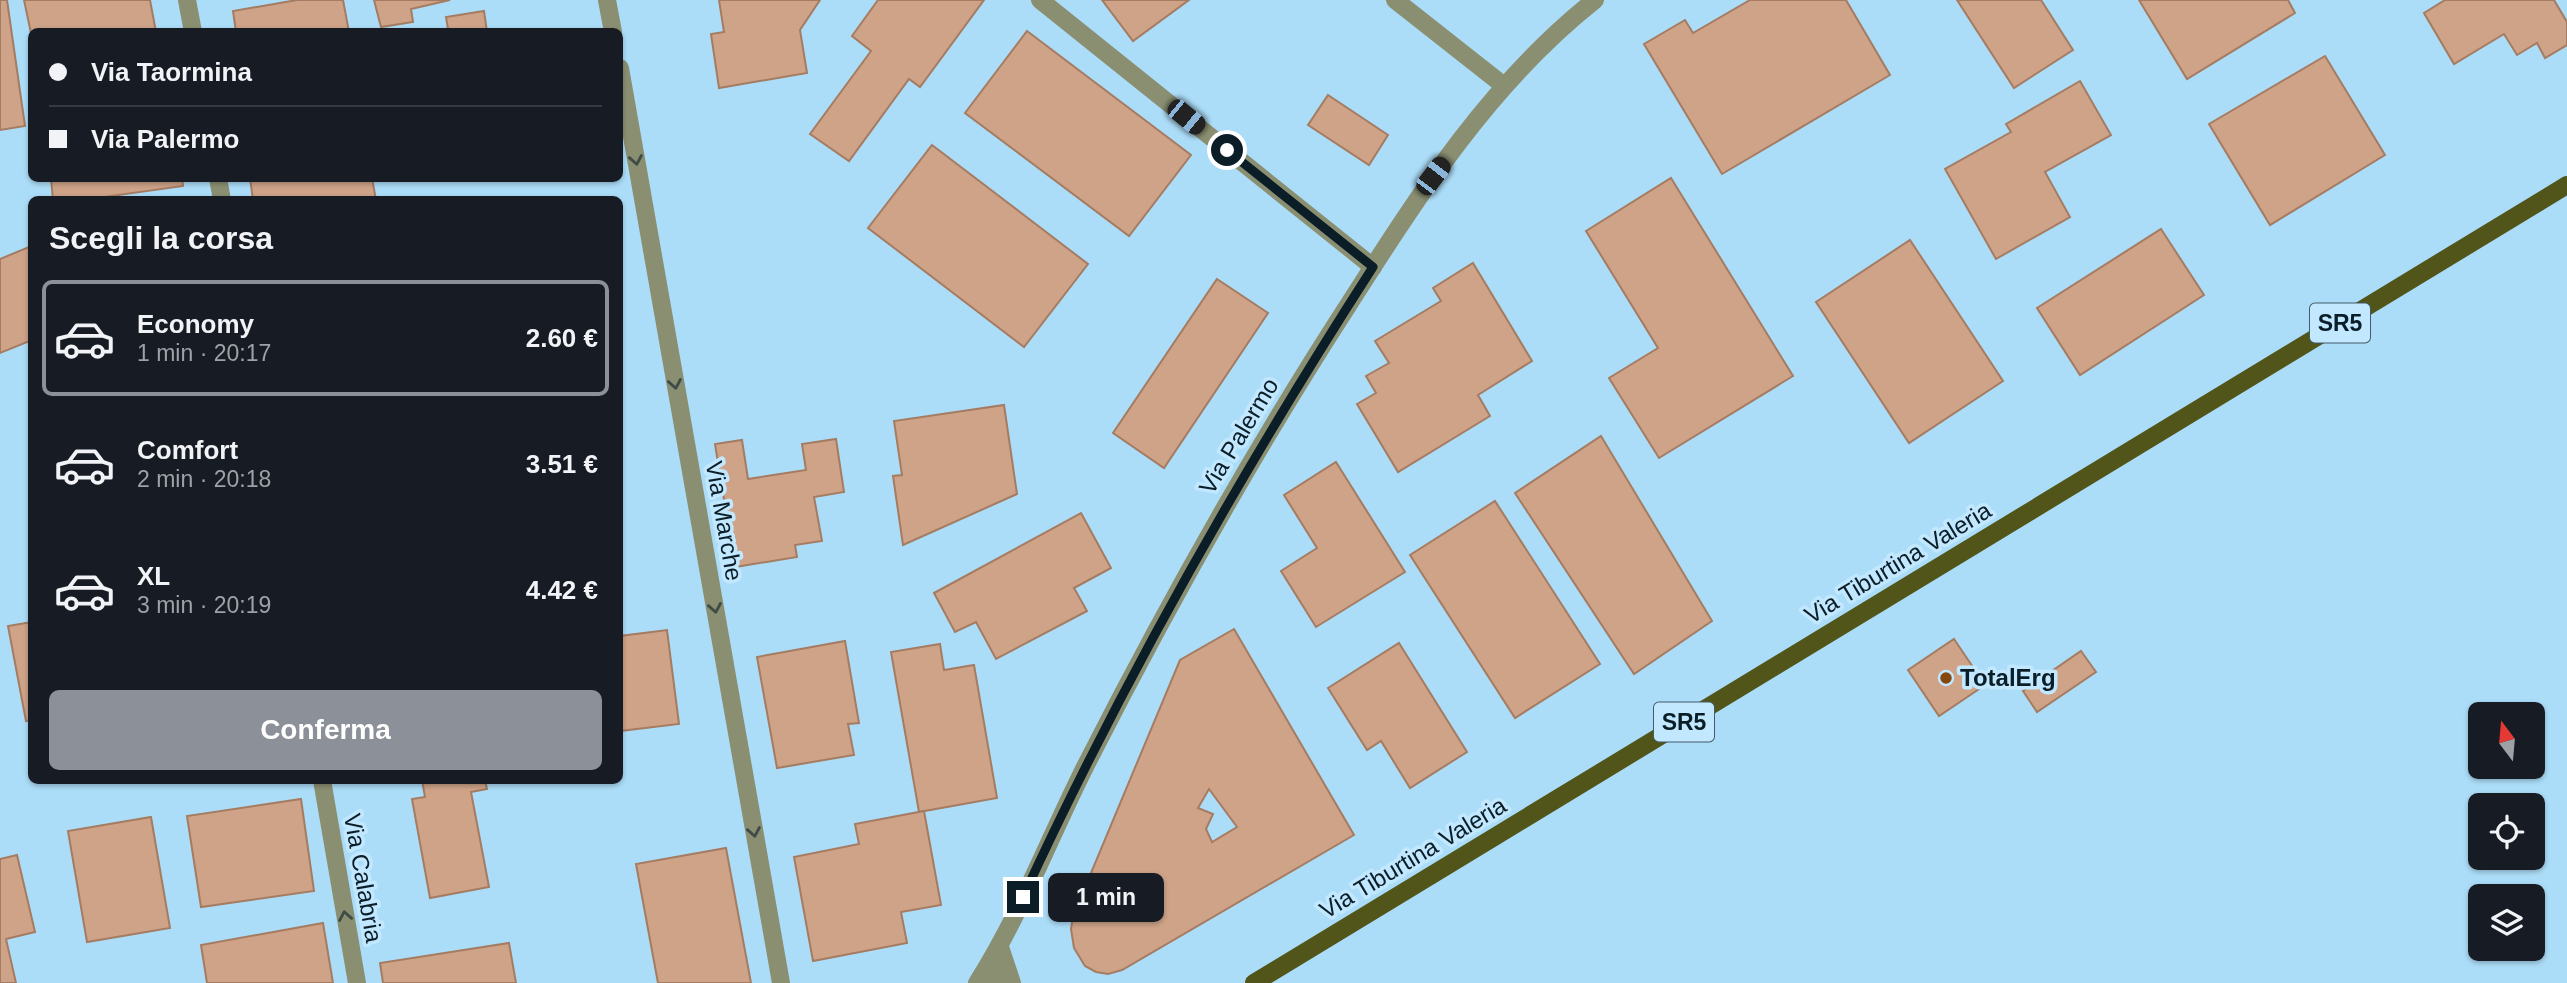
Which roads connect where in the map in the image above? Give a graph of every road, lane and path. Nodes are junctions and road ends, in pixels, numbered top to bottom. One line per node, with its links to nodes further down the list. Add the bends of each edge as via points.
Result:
1 (187, 0): 6 (street)
2 (607, 0): 7 (street)
3 (1040, 0): 11 (street)
4 (1395, 0): 9 (street)
5 (1595, 0): 9 (street, Via Palermo)
6 (191, 28)
7 (612, 28)
8 (623, 85): 15 (street, Via Marche, one-way to 15)
9 (1503, 85): 11 (street, Via Palermo, via 1433,176)
10 (2567, 185): 19 (main road, Via Tiburtina Valeria / SR5)
11 (1373, 267): 13 (street, Via Palermo, via 1304,373 1194,561 1064,809)
12 (323, 784): 14 (street, Via Calabria, one-way to 12)
13 (1000, 947): 16 (street, Via Palermo); 17 (street, Via Palermo); 18 (street)
14 (357, 983)
15 (781, 983)
16 (977, 983)
17 (995, 983)
18 (1012, 983)
19 (1254, 983)

